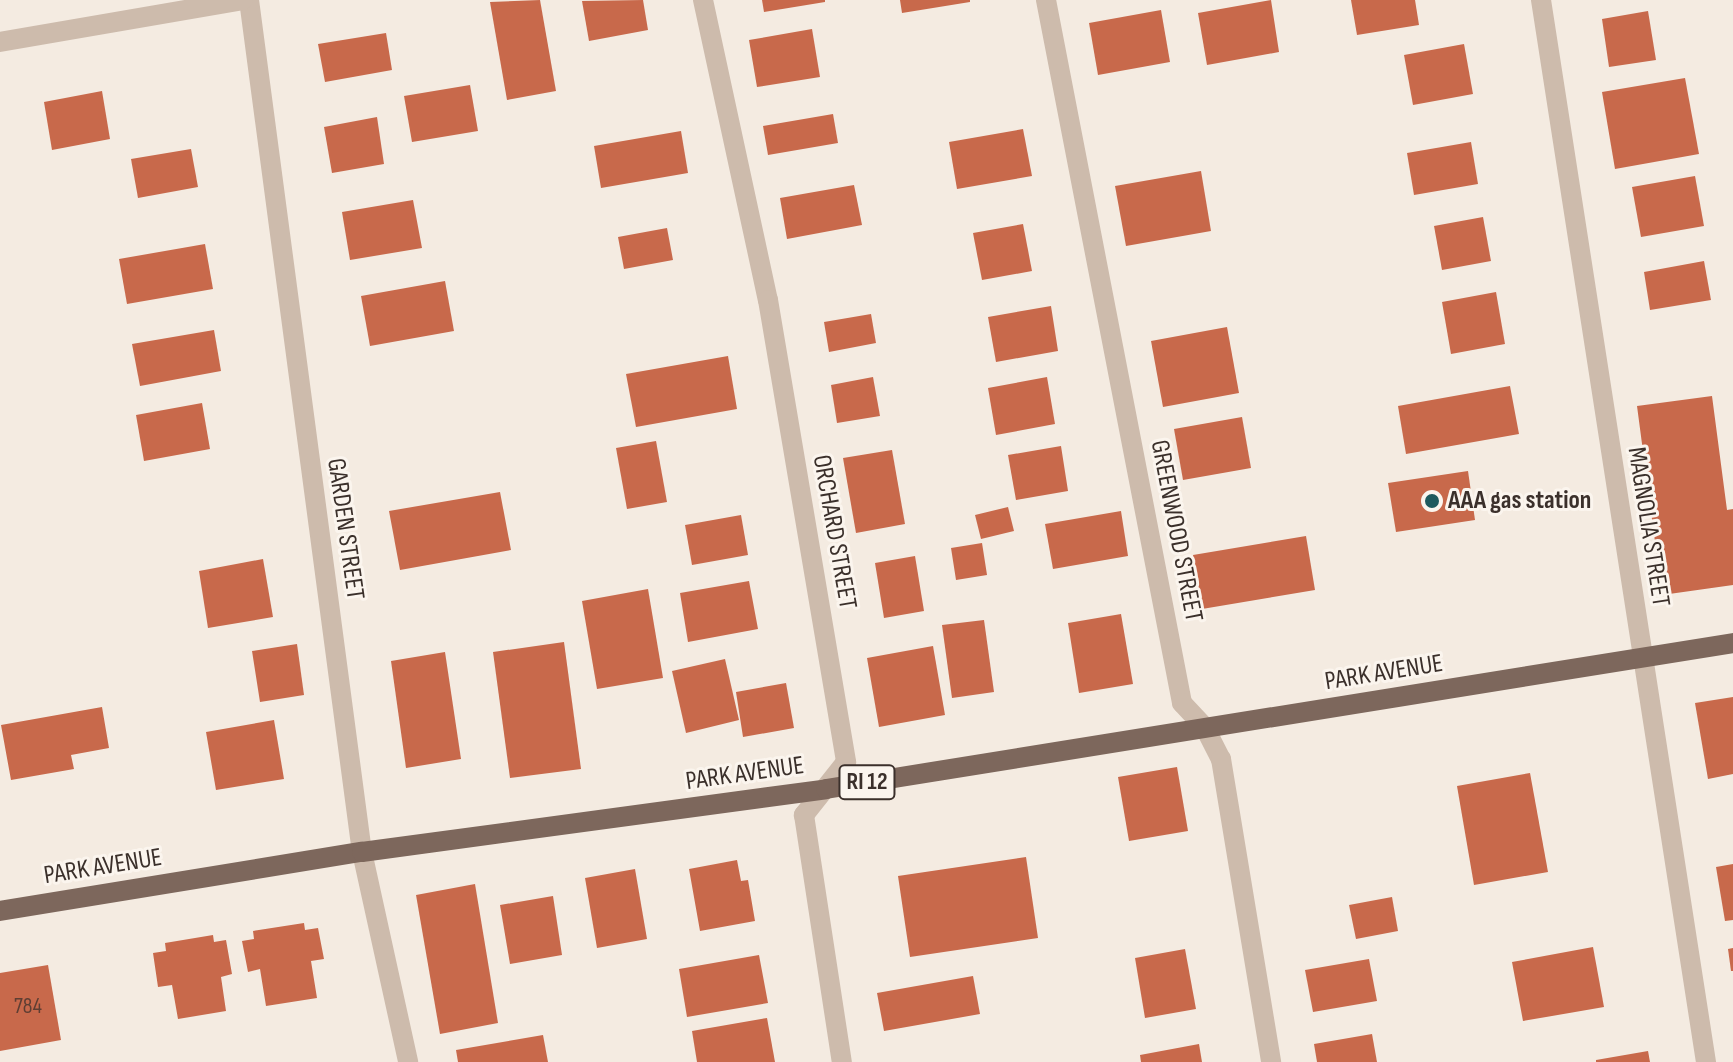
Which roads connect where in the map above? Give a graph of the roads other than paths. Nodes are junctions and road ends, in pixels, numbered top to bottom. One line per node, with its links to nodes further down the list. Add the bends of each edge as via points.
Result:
1 (242, 0): 6 (street)
2 (249, 0): 11 (street, GARDEN STREET)
3 (703, 0): 10 (street, ORCHARD STREET, via 768,300 846,762)
4 (1046, 0): 9 (street, GREENWOOD STREET, via 1182,703)
5 (1541, 0): 8 (street, MAGNOLIA STREET)
6 (0, 42)
7 (1733, 643): 8 (main road, PARK AVENUE / RI 12)
8 (1642, 657): 9 (main road, PARK AVENUE / RI 12); 16 (street, MAGNOLIA STREET)
9 (1205, 728): 10 (main road, PARK AVENUE / RI 12); 15 (street, GREENWOOD STREET, via 1221,759)
10 (826, 789): 11 (main road, PARK AVENUE / RI 12); 14 (street, ORCHARD STREET, via 804,815)
11 (362, 852): 12 (main road, PARK AVENUE / RI 12); 13 (street, GARDEN STREET)
12 (0, 911)
13 (408, 1062)
14 (842, 1062)
15 (1271, 1062)
16 (1706, 1062)

